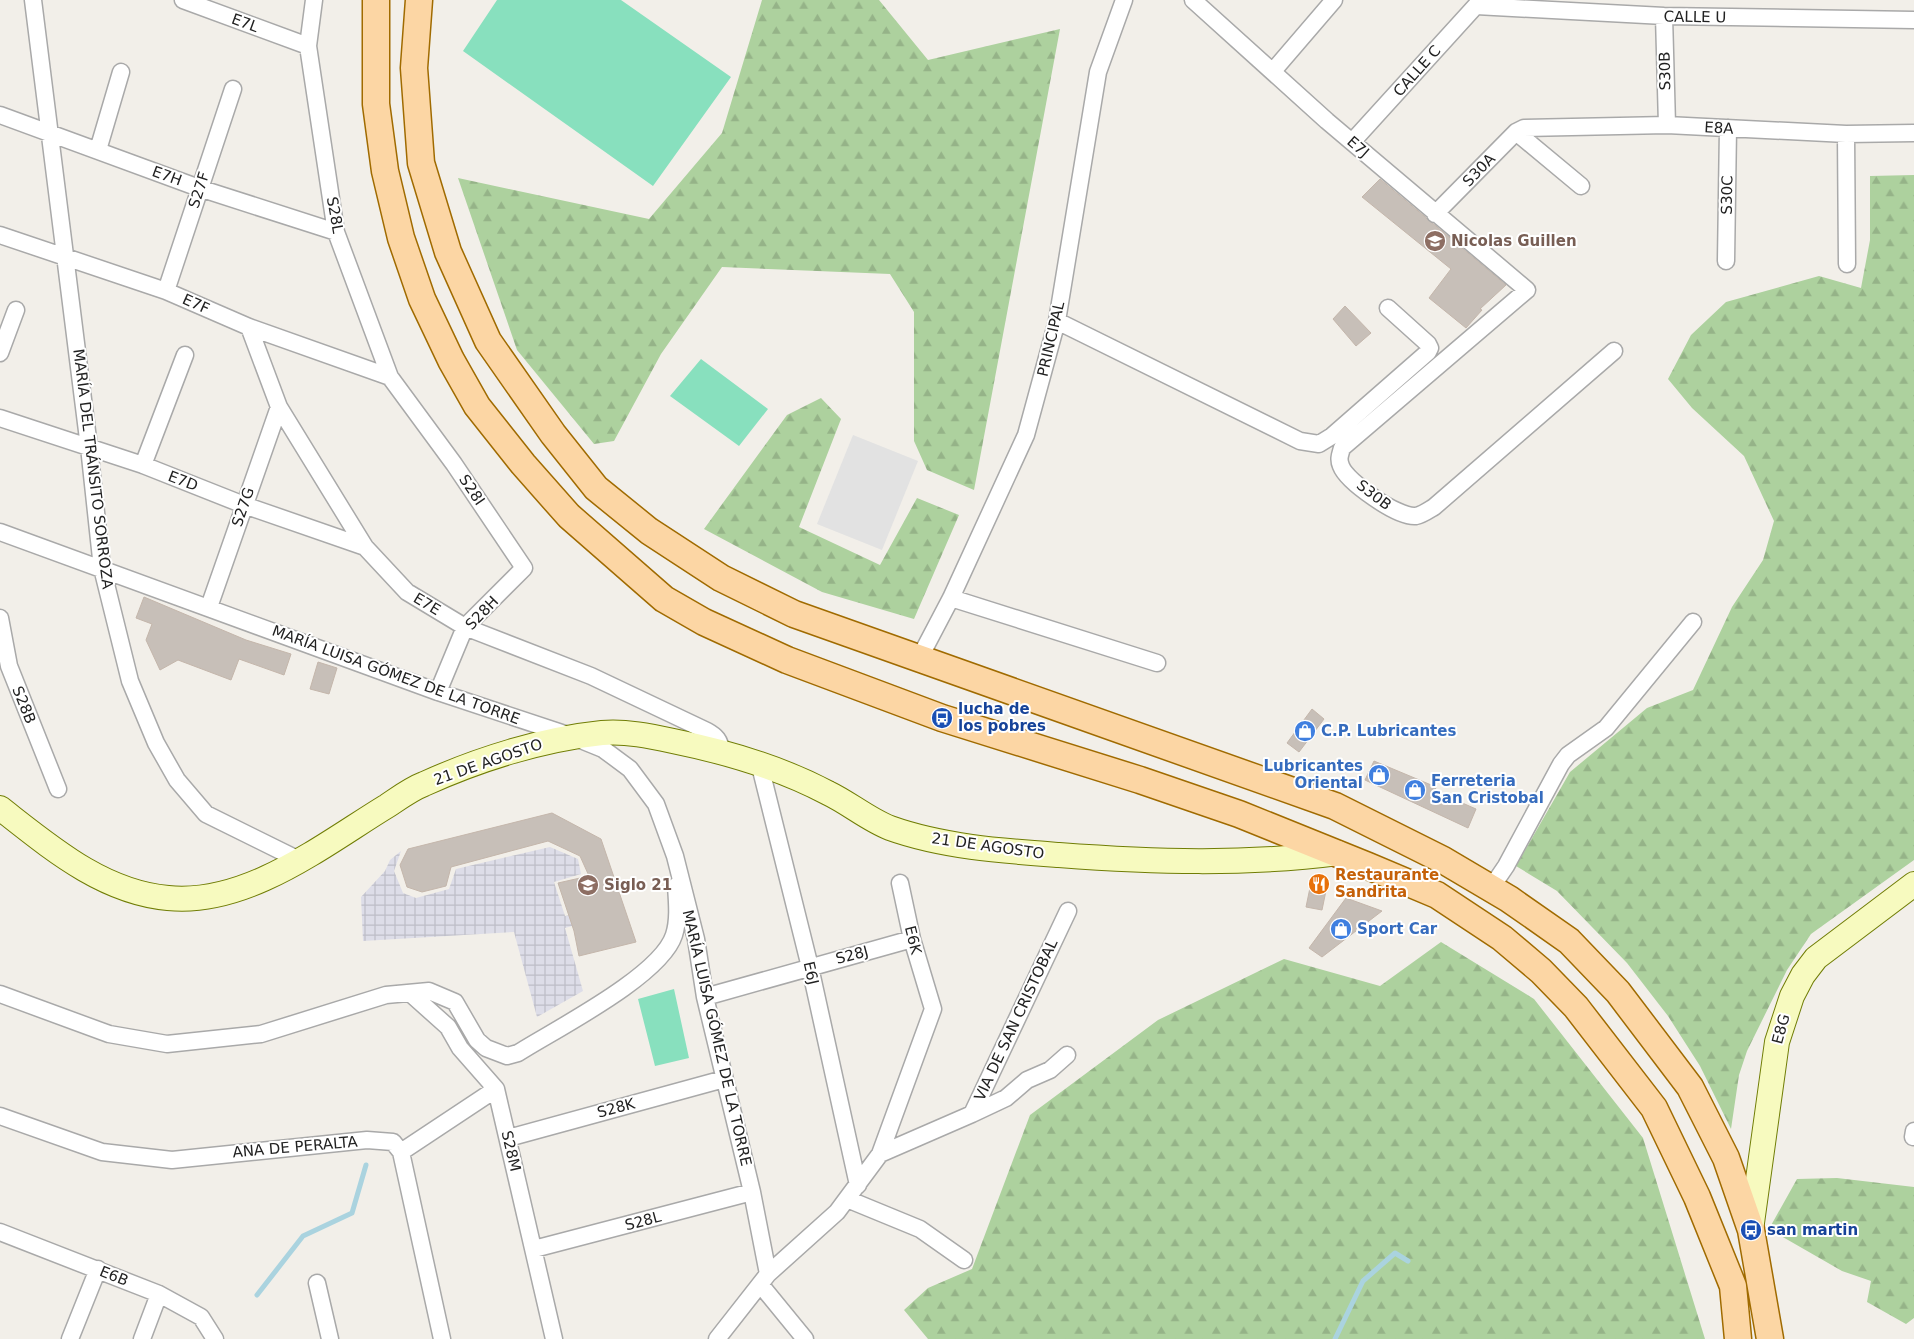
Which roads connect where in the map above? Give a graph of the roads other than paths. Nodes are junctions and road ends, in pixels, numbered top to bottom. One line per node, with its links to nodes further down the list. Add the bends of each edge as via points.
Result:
1 (33, 0): 20 (street, MARÍA DEL TRÁNSITO SORROZA)
2 (314, 0): 12 (street, S28L)
3 (376, 0): 67 (main road, via 376,104 385,171 401,238 422,299 476,406 569,516 664,599 704,622 787,660 942,718 1239,814)
4 (419, 0): 58 (main road, via 414,68 422,163 448,252 488,341 553,434 596,488 649,531 721,578 794,614)
5 (1124, 0): 37 (street, PRINCIPAL, via 1098,72)
6 (1192, 0): 13 (street, E7J)
7 (1334, 0): 13 (street)
8 (192, 2): 12 (street, E7L)
9 (1479, 3): 10 (street, CALLE U); 23 (street, CALLE C)
10 (1664, 16): 11 (street, CALLE U); 17 (street, S30B)
11 (1914, 20)
12 (308, 46): 28 (street, S28L)
13 (1272, 71): 23 (street, E7J)
14 (121, 72): 24 (street)
15 (233, 88): 26 (street, S27F)
16 (0, 115): 20 (street, E7H)
17 (1666, 125): 18 (street, E8A); 19 (street, E8A)
18 (1728, 128): 22 (street, E8A); 31 (street, S30C)
19 (1520, 130): 25 (street); 27 (street, S30A)
20 (50, 133): 24 (street, E7H); 30 (street, MARÍA DEL TRÁNSITO SORROZA)
21 (1914, 133): 22 (street, E8A)
22 (1846, 134): 32 (street)
23 (1352, 142): 27 (street, E7J)
24 (98, 150): 26 (street, E7H)
25 (1581, 186)
26 (199, 188): 28 (street, E7H); 34 (street, S27F)
27 (1435, 214): 33 (street, E7J)
28 (336, 232): 42 (street, S28L)
29 (0, 235): 30 (street, E7F)
30 (66, 258): 34 (street, E7F); 46 (street, MARÍA DEL TRÁNSITO SORROZA)
31 (1726, 261)
32 (1847, 264)
33 (1527, 290): 39 (street, S30B, via 1342,448 1338,459 1341,468 1377,501 1398,513 1417,516 1434,507)
34 (166, 291): 38 (street, E7F)
35 (1388, 308): 37 (street, via 1428,344 1428,352 1319,444 1300,441)
36 (16, 310): 40 (street)
37 (1056, 321): 53 (street, PRINCIPAL, via 1026,435)
38 (249, 327): 42 (street, E7F); 43 (street, E7E)
39 (1614, 351)
40 (0, 353)
41 (185, 355): 47 (street)
42 (390, 377): 44 (street, S28L)
43 (279, 407): 48 (street, S27G); 50 (street, E7E)
44 (417, 414): 52 (street, S28I)
45 (0, 418): 46 (street, E7D)
46 (89, 447): 47 (street, E7D); 51 (street, MARÍA DEL TRÁNSITO SORROZA)
47 (143, 466): 48 (street, E7D)
48 (244, 505): 50 (street, E7D); 54 (street, S27G)
49 (0, 532): 51 (street, MARÍA LUISA GÓMEZ DE LA TORRE)
50 (365, 547): 57 (street, E7E, via 407,592)
51 (102, 568): 54 (street, MARÍA LUISA GÓMEZ DE LA TORRE); 69 (street, MARÍA DEL TRÁNSITO SORROZA, via 130,681 156,743 177,780 206,814)
52 (524, 568): 57 (street, S28H)
53 (951, 598): 58 (street, PRINCIPAL); 59 (street)
54 (209, 607): 61 (street, MARÍA LUISA GÓMEZ DE LA TORRE)
55 (0, 618): 60 (street, S28B)
56 (1693, 622): 72 (street, via 1606,728 1568,755 1561,764)
57 (465, 627): 61 (street, S28H); 63 (street, E7E, via 591,676 707,731 716,736)
58 (919, 658): 72 (main road, via 1334,806 1443,860)
59 (1157, 663)
60 (4, 664): 65 (street, S28B)
61 (438, 692): 62 (street, MARÍA LUISA GÓMEZ DE LA TORRE)
62 (571, 736): 63 (street, 21 DE AGOSTO, via 610,733 646,736); 68 (street, MARÍA LUISA GÓMEZ DE LA TORRE, via 604,748 640,779 656,804); 69 (street, 21 DE AGOSTO, via 526,746 422,784)
63 (720, 751): 64 (street, 21 DE AGOSTO)
64 (759, 762): 67 (street, 21 DE AGOSTO, via 830,794 888,828 948,843 1016,852 1187,862 1274,860); 75 (street, E6J)
65 (58, 789)
66 (0, 808): 69 (street, 21 DE AGOSTO, via 87,872 139,892 166,898 189,899 233,891 263,880)
67 (1338, 853): 106 (main road, via 1437,895 1502,938 1576,1007 1654,1108 1677,1151 1733,1286)
68 (675, 856): 76 (street, via 675,934 663,956 629,985 518,1053 507,1056 486,1048 477,1040 455,1002 429,991); 78 (street, MARÍA LUISA GÓMEZ DE LA TORRE, via 696,939)
69 (298, 860)
70 (900, 883): 74 (street, E6K)
71 (1914, 884): 90 (street, E8G, via 1816,958 1802,975 1792,996 1777,1042)
72 (1491, 888): 90 (main road, via 1568,941 1618,992 1690,1087 1726,1158)
73 (1068, 911): 82 (street, VIA DE SAN CRISTOBAL)
74 (912, 939): 75 (street, S28J); 86 (street, E6K, via 933,1009)
75 (810, 967): 78 (street, S28J); 87 (street, E6J)
76 (410, 993): 77 (street, via 386,995 261,1034 167,1044 109,1034); 81 (street, S28M, via 448,1028 460,1048)
77 (0, 994)
78 (705, 997): 80 (street, MARÍA LUISA GÓMEZ DE LA TORRE)
79 (1066, 1055): 82 (street, via 1050,1070 1027,1080 1006,1098)
80 (724, 1079): 84 (street, S28K); 88 (street, MARÍA LUISA GÓMEZ DE LA TORRE)
81 (496, 1089): 84 (street, S28M); 85 (street)
82 (972, 1114): 86 (street, VIA DE SAN CRISTOBAL)
83 (0, 1116): 85 (street, ANA DE PERALTA, via 102,1152 136,1158 172,1160 368,1140 393,1142)
84 (508, 1138): 92 (street, S28M)
85 (401, 1152): 102 (street)
86 (880, 1154): 87 (street)
87 (858, 1185): 89 (street)
88 (752, 1192): 92 (street, S28L); 95 (street, MARÍA LUISA GÓMEZ DE LA TORRE)
89 (847, 1199): 93 (street, via 920,1229); 95 (street)
90 (1751, 1230): 107 (main road)
91 (0, 1232): 94 (street, E6B)
92 (534, 1249): 103 (street, S28M)
93 (964, 1260)
94 (98, 1269): 97 (street, E6B); 98 (street)
95 (764, 1279): 104 (street); 105 (street)
96 (317, 1283): 101 (street)
97 (159, 1294): 99 (street); 100 (street, E6B, via 201,1317)
98 (70, 1339)
99 (142, 1339)
100 (215, 1339)
101 (330, 1339)
102 (442, 1339)
103 (554, 1339)
104 (718, 1339)
105 (805, 1339)
106 (1738, 1339)
107 (1770, 1339)

